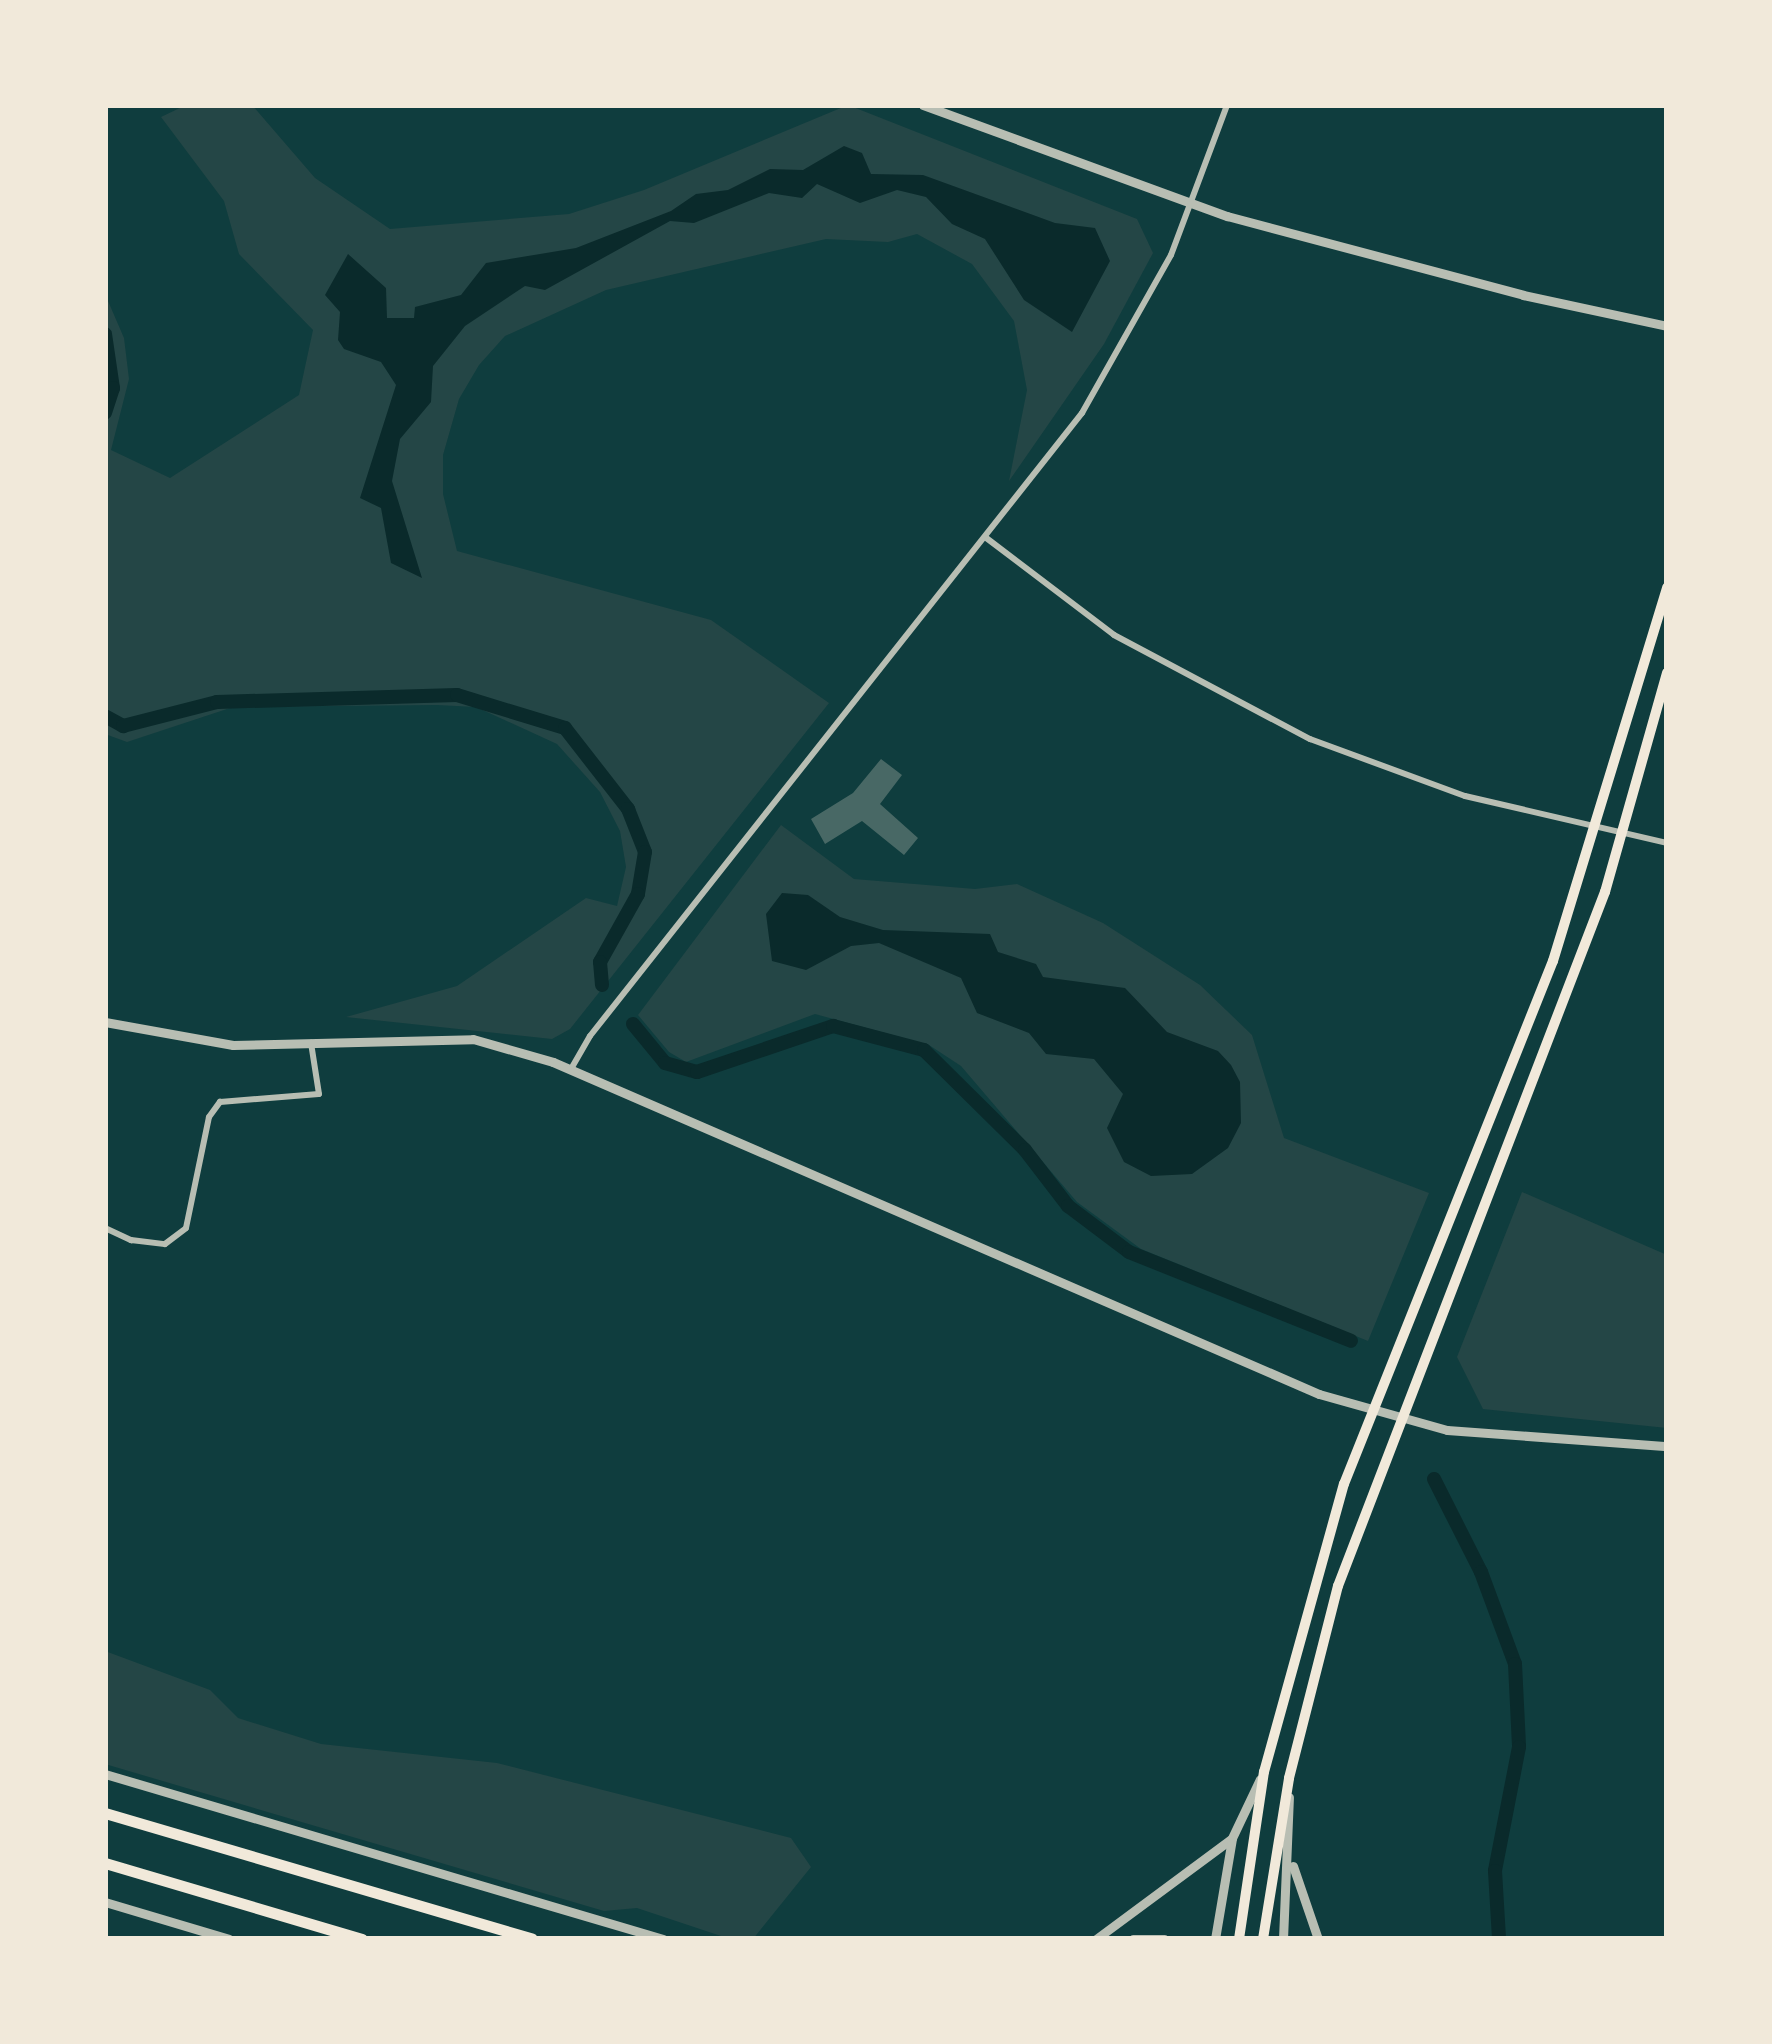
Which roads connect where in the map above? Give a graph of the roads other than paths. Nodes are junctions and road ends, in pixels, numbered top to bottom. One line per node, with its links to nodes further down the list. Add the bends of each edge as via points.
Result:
1 (923, 105): 3 (street)
2 (1227, 105): 3 (street)
3 (1192, 204): 4 (street, via 1523,296); 5 (street, via 1106,376)
4 (1667, 326)
5 (986, 537): 8 (street, via 1114,635 1310,739 1465,796); 13 (street, via 602,1021)
6 (1667, 587): 8 (main road)
7 (1667, 673): 9 (main road)
8 (1597, 832): 9 (street); 15 (main road, via 1522,1041)
9 (1620, 836): 10 (street); 16 (main road, via 1576,972)
10 (1667, 843)
11 (105, 1022): 12 (street, via 206,1043)
12 (311, 1043): 13 (street, via 473,1039); 14 (street, via 319,1094 220,1102 209,1117 186,1228 165,1244)
13 (571, 1069): 15 (street)
14 (105, 1228)
15 (1369, 1411): 16 (street); 18 (main road, via 1314,1578)
16 (1400, 1418): 17 (street, via 1552,1441); 20 (main road, via 1338,1586)
17 (1667, 1446)
18 (1264, 1772): 22 (street); 34 (main road)
19 (105, 1774): 29 (street)
20 (1289, 1778): 23 (street); 35 (main road)
21 (105, 1813): 28 (highway)
22 (1232, 1838): 30 (street); 33 (street)
23 (1292, 1858): 36 (street); 37 (street)
24 (105, 1863): 27 (highway)
25 (105, 1902): 26 (street)
26 (229, 1939)
27 (362, 1939)
28 (532, 1939)
29 (663, 1939)
30 (1096, 1939)
31 (1133, 1939): 32 (street)
32 (1164, 1939)
33 (1215, 1939)
34 (1239, 1939)
35 (1263, 1939)
36 (1283, 1939)
37 (1318, 1939)

